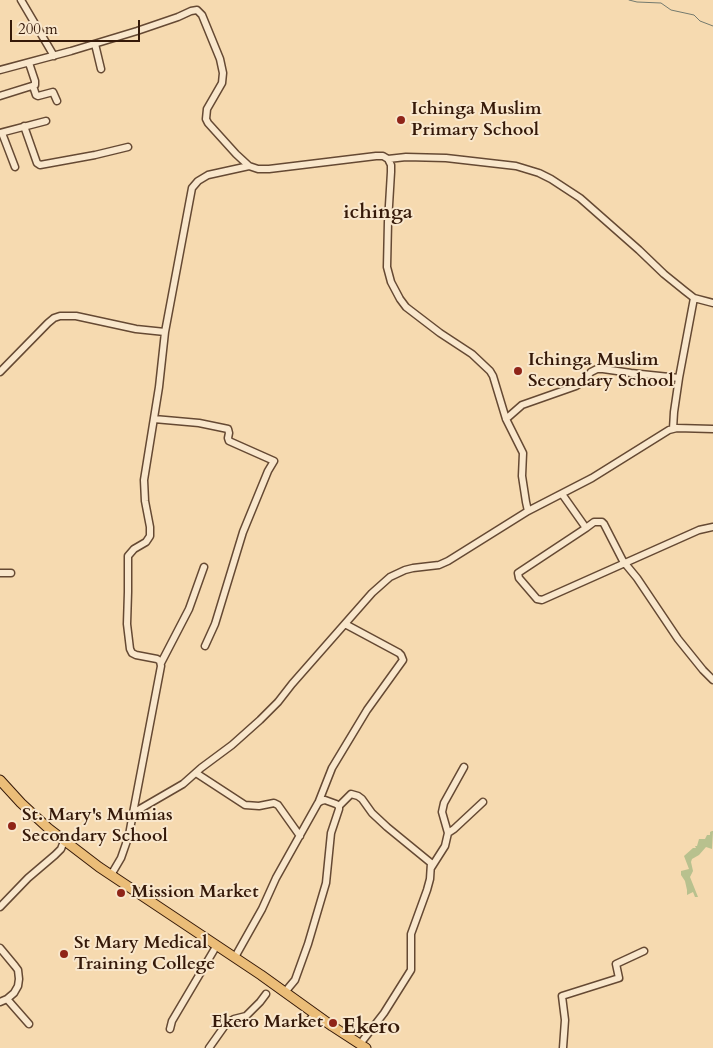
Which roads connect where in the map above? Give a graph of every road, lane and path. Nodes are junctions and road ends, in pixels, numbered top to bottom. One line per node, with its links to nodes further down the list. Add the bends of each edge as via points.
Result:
1 (21, 0): 3 (street)
2 (95, 44): 3 (street); 5 (street); 15 (street, via 199,11 223,73 222,83 209,103 206,119)
3 (54, 56): 4 (street)
4 (29, 63): 6 (street); 7 (street, via 36,85)
5 (101, 69)
6 (0, 70)
7 (33, 86): 8 (street); 9 (street, via 36,95 53,92)
8 (0, 96)
9 (57, 101)
10 (46, 121): 11 (street)
11 (24, 126): 12 (street); 13 (street, via 40,165)
12 (1, 133): 16 (street)
13 (128, 146)
14 (388, 159): 15 (street, via 376,156 269,169); 17 (street, via 446,158 516,166 539,173 580,198); 22 (street, via 391,172 387,267 391,282 406,307 487,367)
15 (249, 166): 19 (street, via 208,175 192,188)
16 (14, 167)
17 (694, 298): 18 (street); 21 (street)
18 (713, 302)
19 (165, 332): 20 (street, via 136,329 92,318 60,316 48,322); 23 (street)
20 (0, 372)
21 (679, 378): 22 (street, via 597,369 576,386 522,405); 24 (street)
22 (506, 418): 27 (street, via 523,453 522,476)
23 (154, 419): 35 (street, via 228,429 228,440 274,462 243,532); 36 (street, via 144,486 150,536 128,556 127,624 132,653 157,659)
24 (673, 429): 25 (street); 26 (street)
25 (713, 430)
26 (562, 494): 27 (street); 29 (street)
27 (528, 511): 34 (street, via 448,561 405,570 390,577)
28 (713, 527): 30 (street)
29 (586, 528): 30 (street, via 594,522 604,524); 30 (street, via 518,573 537,599 542,600)
30 (624, 563): 37 (street, via 678,639)
31 (204, 568): 36 (street, via 189,609)
32 (0, 573): 33 (street)
33 (11, 573)
34 (345, 624): 39 (street, via 278,702); 41 (street, via 398,653 403,660 367,710 332,768)
35 (205, 646)
36 (161, 664): 44 (street)
37 (713, 680)
38 (464, 767): 45 (street, via 444,803 442,812)
39 (196, 774): 44 (street); 46 (street, via 245,805 278,805)
40 (0, 780): 47 (highway)
41 (319, 801): 43 (street); 46 (street)
42 (483, 802): 45 (street)
43 (339, 806): 48 (street, via 352,794 362,799 386,827 430,861); 55 (street, via 331,833 326,883 319,908 295,980)
44 (134, 813): 49 (street, via 121,858)
45 (448, 833): 48 (street, via 445,846)
46 (300, 836): 54 (street)
47 (64, 841): 49 (highway); 50 (street, via 60,850)
48 (430, 869): 63 (street, via 427,890 411,934 410,974)
49 (111, 875): 51 (highway)
50 (0, 907)
51 (217, 945): 54 (highway); 62 (street)
52 (0, 948): 57 (street, via 19,975 16,991)
53 (644, 951): 65 (street, via 616,964 619,978 562,996 565,1020)
54 (235, 957): 55 (highway)
55 (285, 992): 59 (highway)
56 (266, 994): 64 (street, via 248,1015 226,1024)
57 (7, 998): 58 (street); 61 (street)
58 (0, 1002)
59 (315, 1013): 60 (street); 63 (highway)
60 (309, 1021)
61 (29, 1024)
62 (170, 1029)
63 (363, 1046)
64 (209, 1048)
65 (563, 1048)

